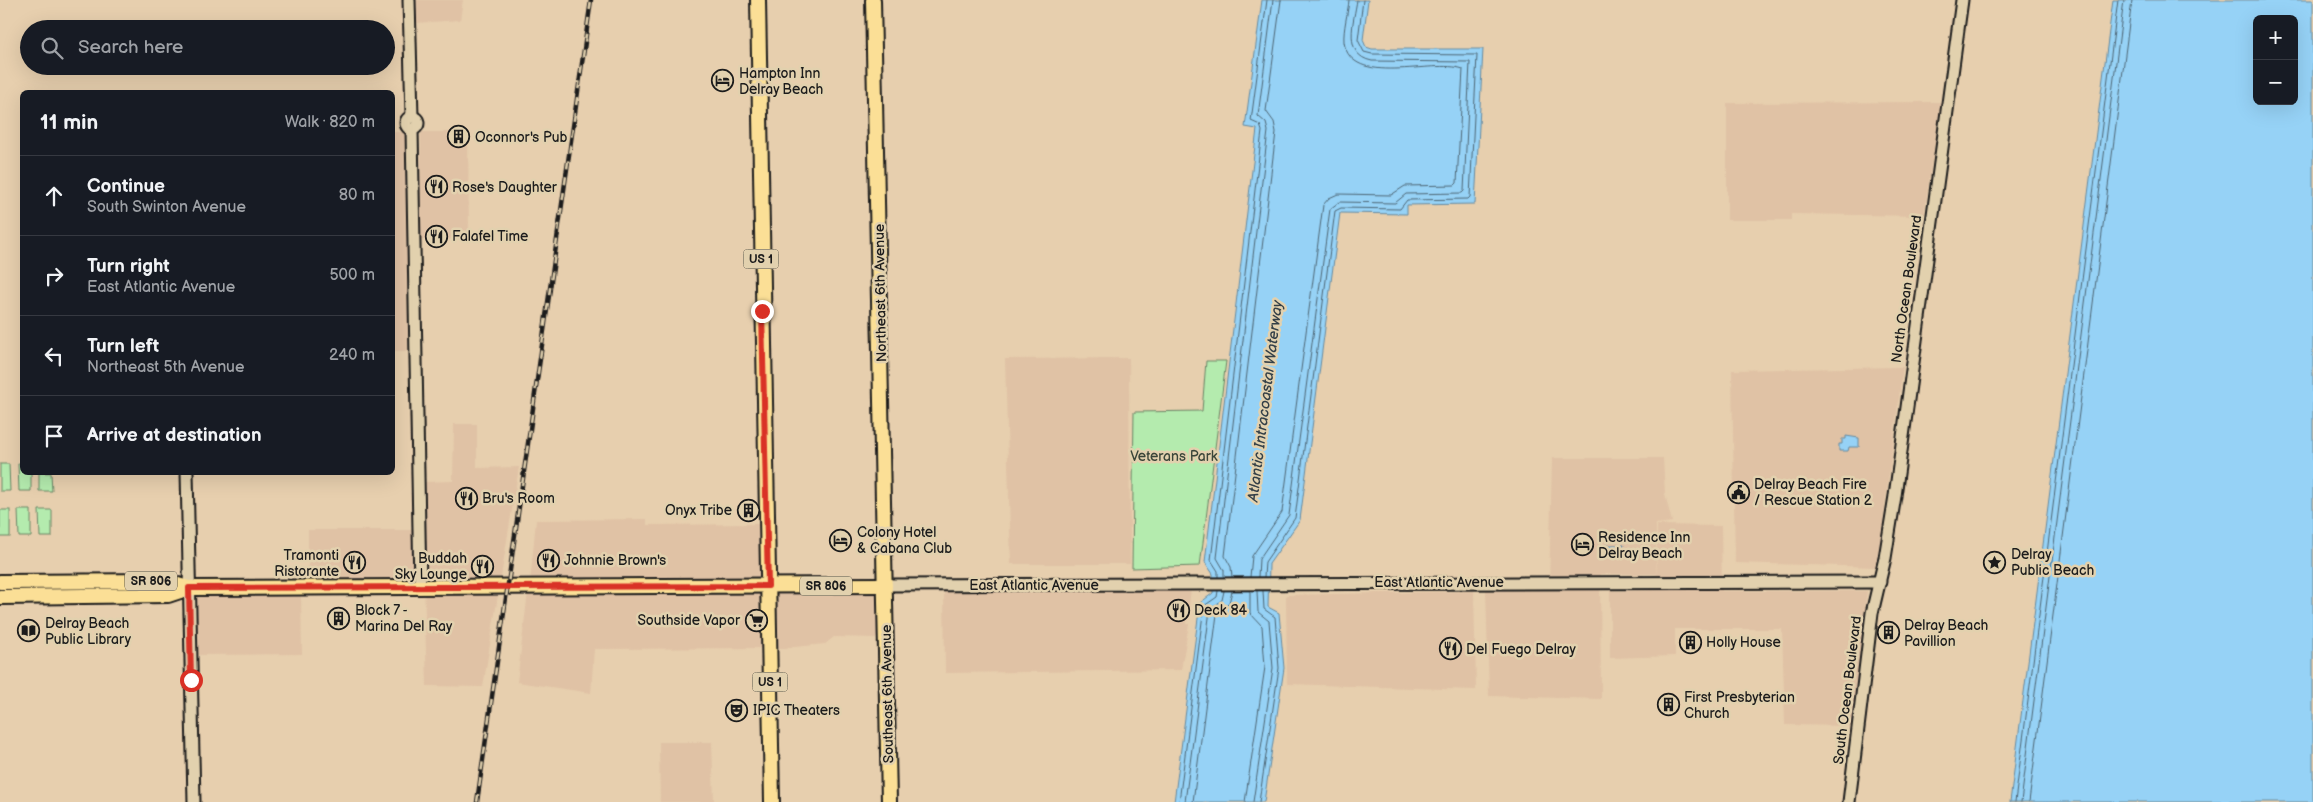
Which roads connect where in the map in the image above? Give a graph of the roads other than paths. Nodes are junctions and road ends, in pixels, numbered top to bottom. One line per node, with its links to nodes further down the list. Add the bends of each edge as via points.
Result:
1 (409, 0): 13 (main road, via 412,117 405,124 412,130)
2 (758, 0): 11 (main road, US 1)
3 (873, 0): 10 (main road, Northeast 6th Avenue)
4 (1962, 0): 9 (main road, North Ocean Boulevard)
5 (187, 475): 12 (main road)
6 (0, 582): 7 (main road, SR 806)
7 (73, 582): 8 (main road, SR 806); 14 (main road)
8 (94, 582): 12 (main road, SR 806, via 164,581); 15 (main road)
9 (1880, 582): 10 (main road, East Atlantic Avenue / SR 806); 20 (main road, South Ocean Boulevard, via 1872,613)
10 (885, 585): 11 (main road, East Atlantic Avenue / SR 806); 19 (main road, Southeast 6th Avenue)
11 (768, 586): 13 (main road, East Atlantic Avenue / SR 806); 18 (main road, US 1)
12 (189, 588): 13 (main road, East Atlantic Avenue / SR 806); 15 (main road, SR 806, via 168,595); 17 (main road)
13 (420, 588)
14 (55, 596): 15 (main road, SR 806); 16 (main road, SR 806)
15 (73, 596)
16 (0, 597)
17 (194, 802)
18 (772, 802)
19 (889, 802)
20 (1849, 802)

